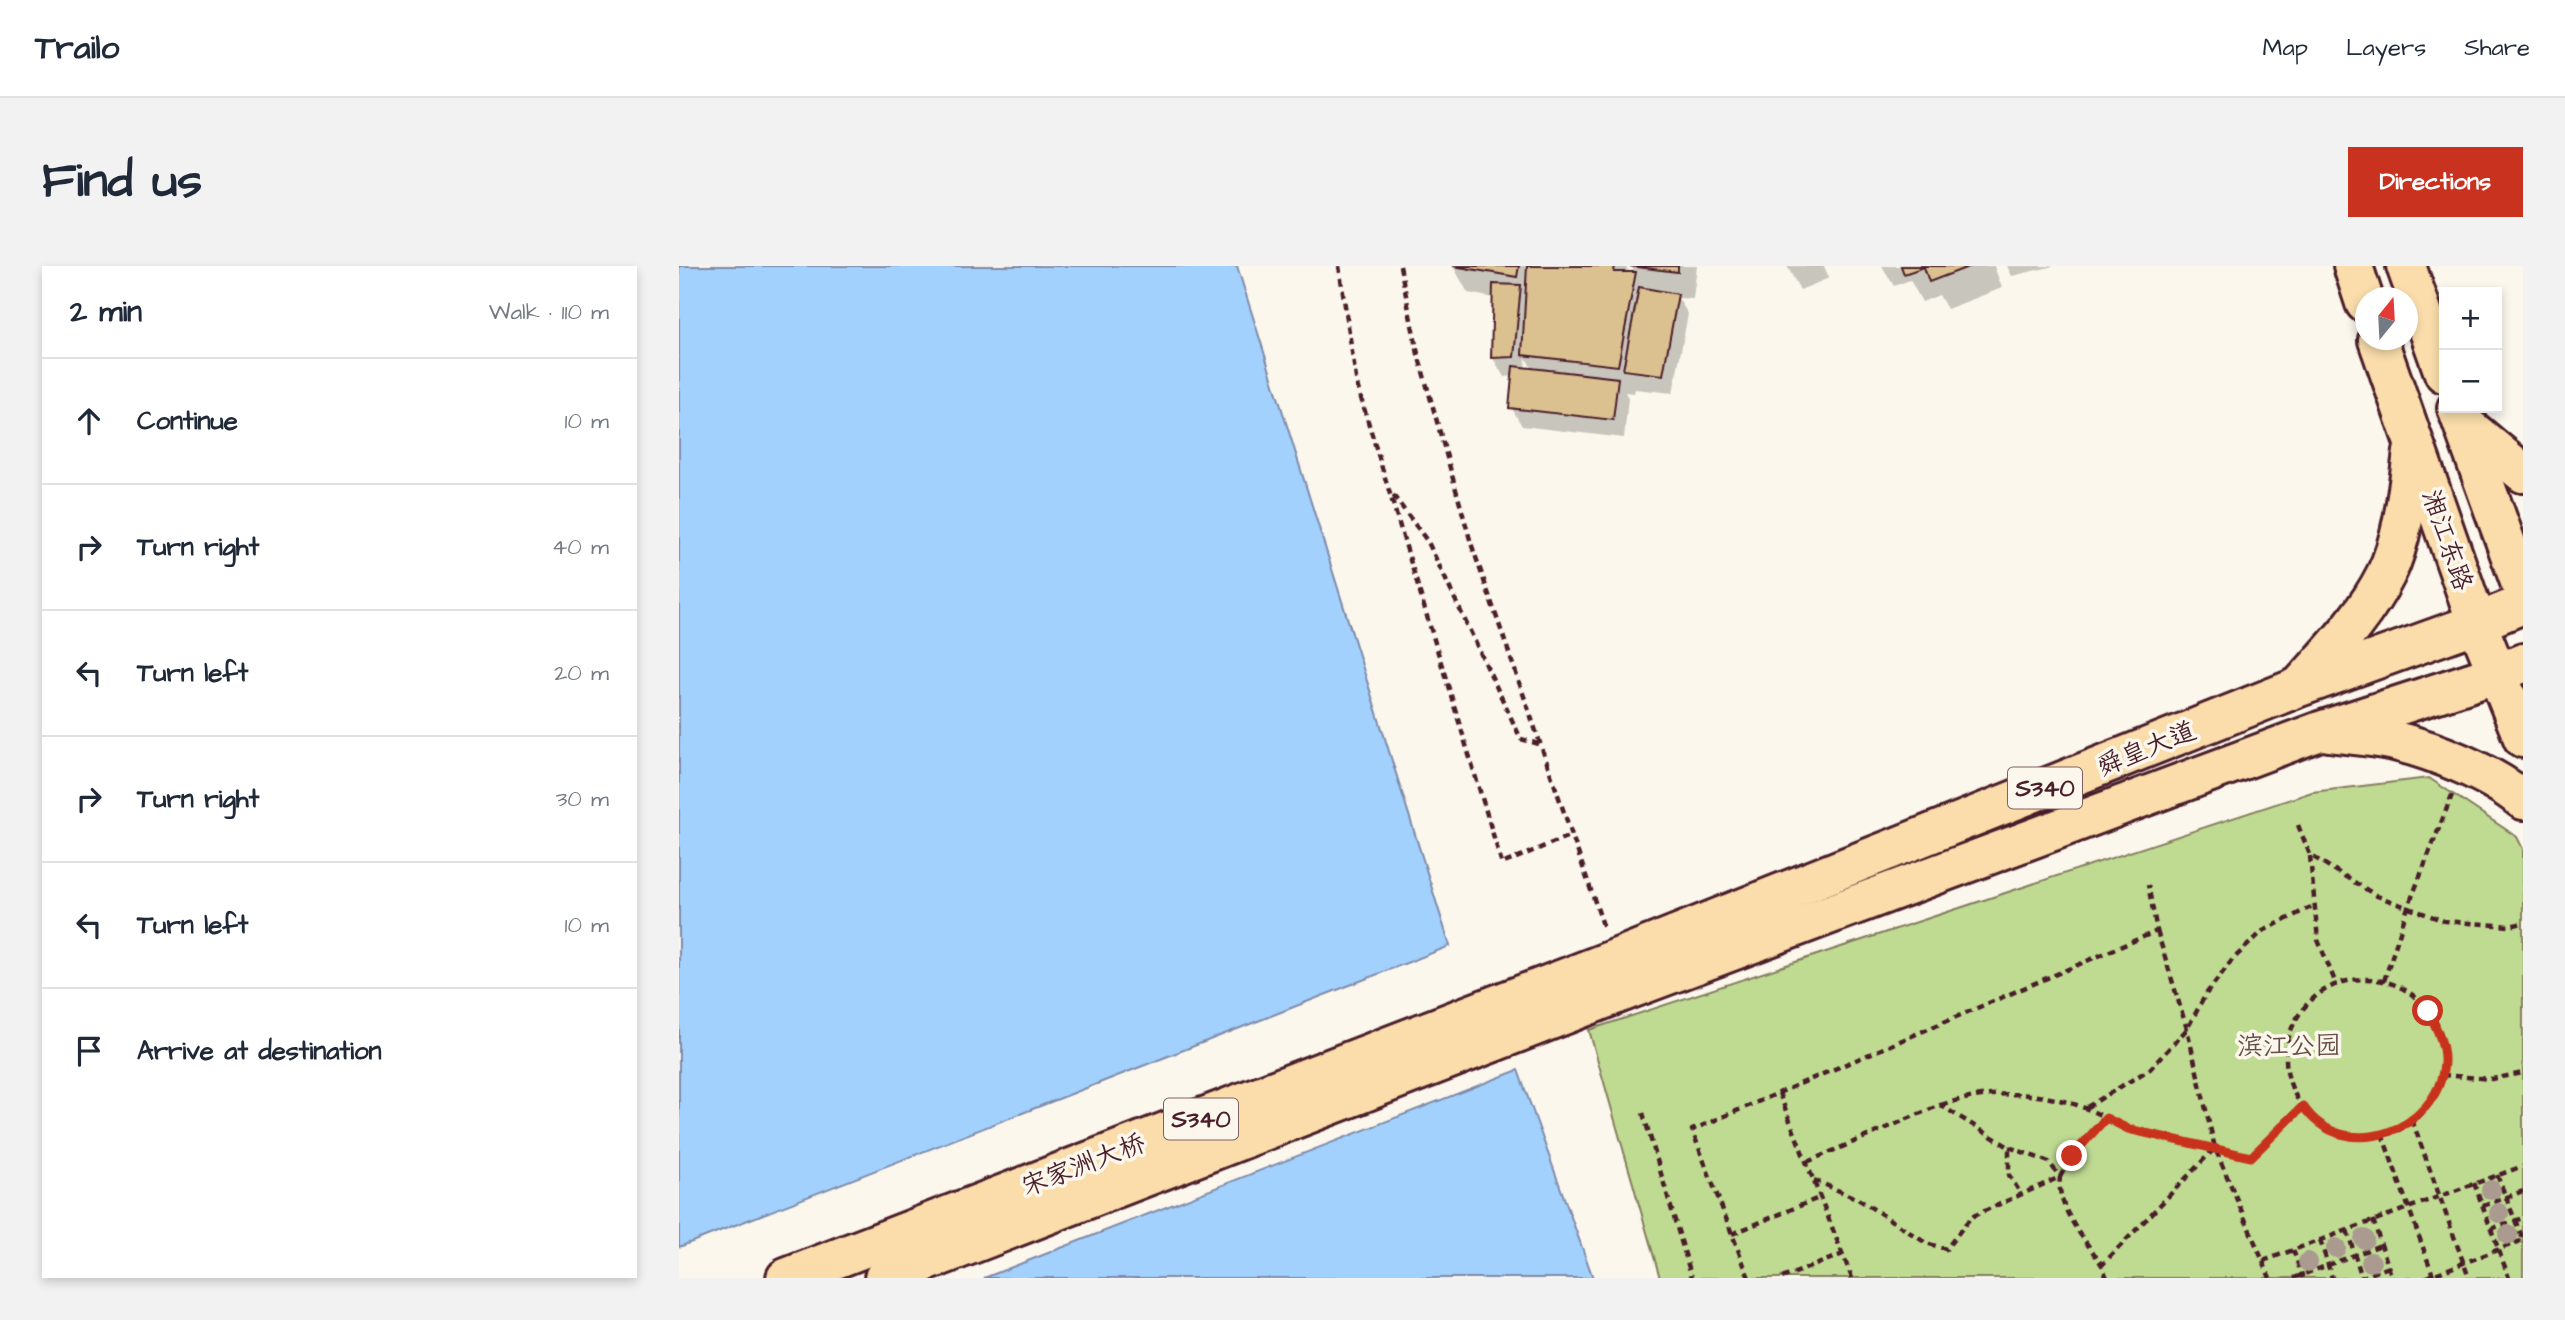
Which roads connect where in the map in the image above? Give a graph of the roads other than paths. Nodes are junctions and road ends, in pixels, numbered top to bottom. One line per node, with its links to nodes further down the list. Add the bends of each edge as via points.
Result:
1 (2353, 266): 3 (main road)
2 (2406, 266): 5 (main road)
3 (2360, 287)
4 (2381, 350): 7 (main road, 湘江东路)
5 (2439, 359)
6 (2459, 415): 8 (main road); 9 (main road, 湘江东路)
7 (2414, 443): 11 (main road, 湘江东路); 13 (main road, via 2406,511 2387,572 2356,623)
8 (2523, 473)
9 (2523, 590)
10 (2523, 604): 11 (main road, 舜皇大道 / S340)
11 (2477, 623): 12 (main road, 湘江东路); 13 (main road, 舜皇大道 / S340)
12 (2509, 668): 14 (main road, 舜皇大道 / S340); 15 (main road, 湘江东路)
13 (2299, 687): 17 (main road, 舜皇大道 / S340)
14 (2320, 731): 16 (main road, via 2394,741 2441,757); 17 (main road, 舜皇大道 / S340)
15 (2523, 738)
16 (2523, 800)
17 (1618, 961): 18 (main road, 宋家洲大桥 / S340); 19 (main road, 宋家洲大桥 / S340)
18 (786, 1278)
19 (884, 1278)

